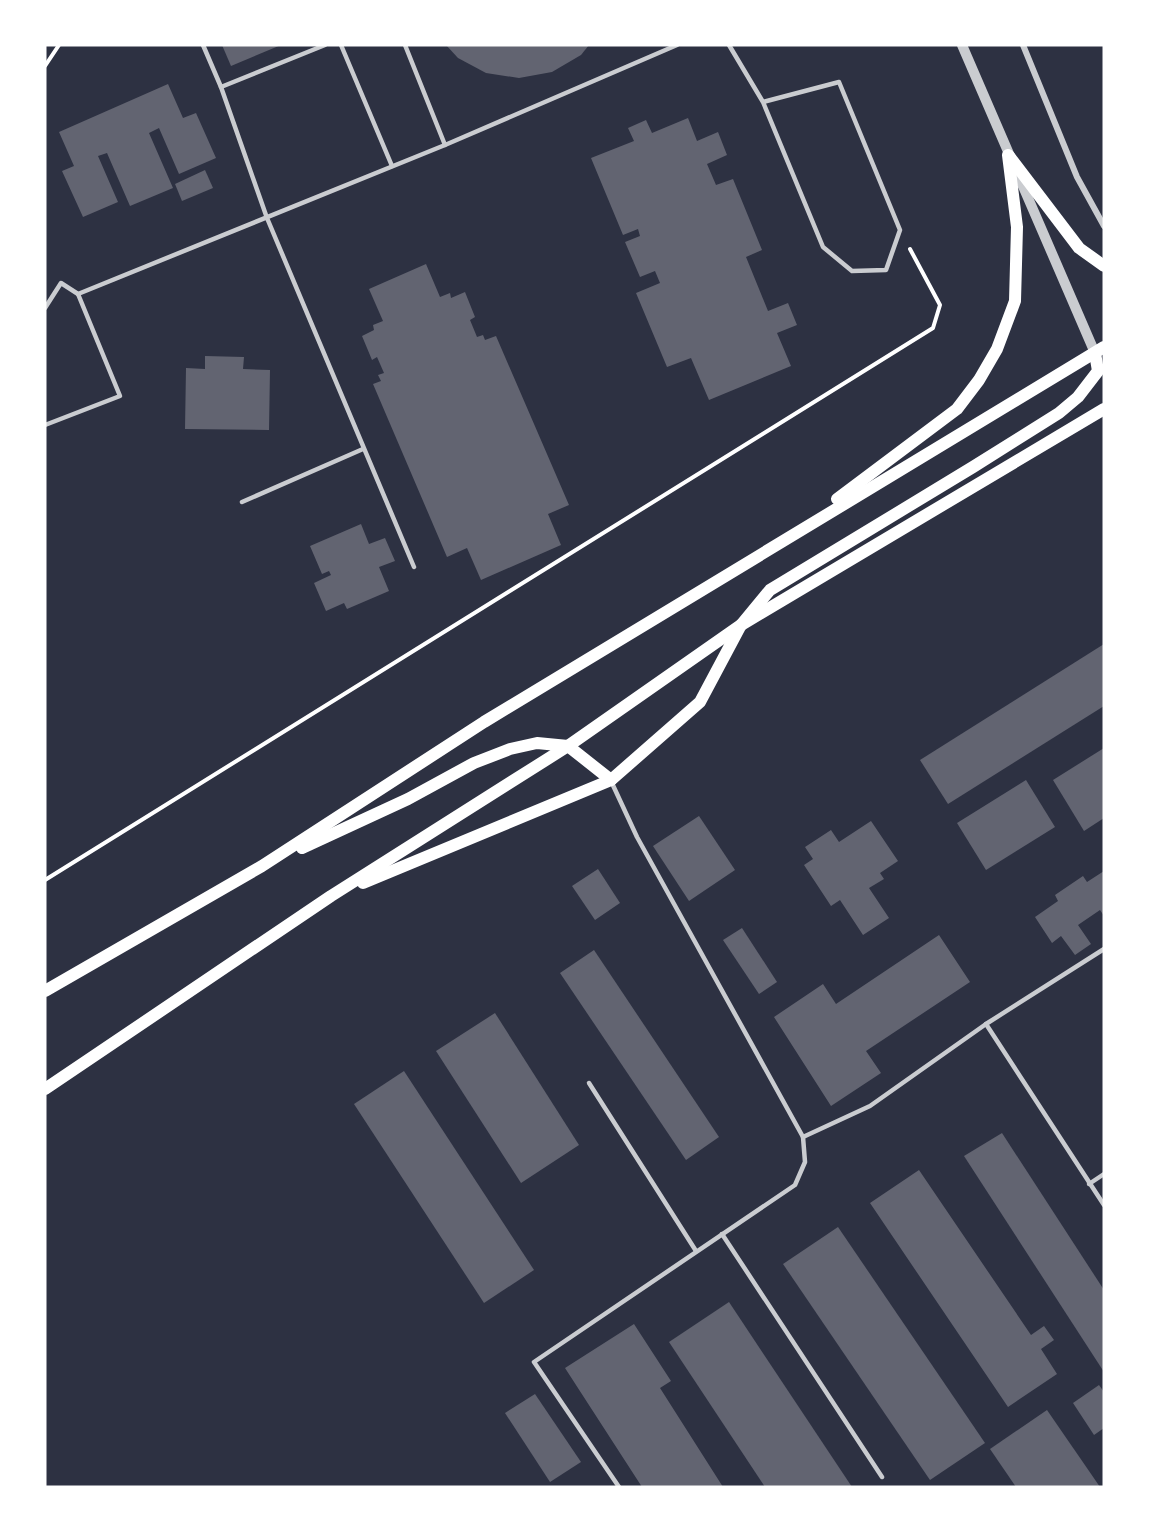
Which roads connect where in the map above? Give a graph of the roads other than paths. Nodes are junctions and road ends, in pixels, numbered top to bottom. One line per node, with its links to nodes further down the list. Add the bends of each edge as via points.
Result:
1 (203, 45): 9 (lane)
2 (325, 45): 9 (lane)
3 (341, 45): 13 (lane)
4 (405, 45): 11 (lane)
5 (677, 45): 11 (lane)
6 (729, 45): 10 (lane)
7 (962, 45): 12 (street)
8 (1023, 45): 15 (street, via 1077,177)
9 (221, 87): 14 (lane)
10 (763, 102): 10 (lane, via 823,247 852,271 886,270 900,230 839,82)
11 (445, 145): 13 (lane)
12 (1008, 155): 16 (main road, via 1079,248); 19 (street); 24 (main road, via 1017,227 1014,302 997,349 957,409)
13 (392, 166): 14 (lane)
14 (267, 218): 17 (lane); 22 (lane)
15 (1104, 226)
16 (1104, 266)
17 (78, 294): 18 (lane, via 61,283); 21 (lane, via 120,396)
18 (45, 308)
19 (1101, 351): 24 (main road); 26 (main road, via 1098,371 1078,398 1059,413 770,590)
20 (1104, 409): 26 (main road)
21 (45, 425)
22 (363, 449): 23 (lane); 25 (lane)
23 (242, 502)
24 (786, 538): 29 (main road, via 484,722)
25 (414, 567)
26 (741, 625): 27 (main road); 28 (main road, via 700,702)
27 (568, 746): 28 (main road); 29 (main road, via 537,743 510,748); 30 (main road)
28 (611, 780): 30 (main road); 36 (lane, via 637,837)
29 (262, 866): 32 (main road)
30 (331, 896): 35 (main road)
31 (1104, 949): 33 (lane)
32 (45, 991)
33 (986, 1024): 36 (lane, via 870,1106); 38 (lane)
34 (589, 1083): 41 (lane)
35 (45, 1089)
36 (803, 1137): 40 (lane, via 805,1162 795,1185)
37 (1104, 1174): 38 (lane)
38 (1089, 1184): 39 (lane)
39 (1104, 1205)
40 (722, 1234): 41 (lane); 42 (lane)
41 (696, 1251): 43 (lane, via 534,1362)
42 (882, 1477)
43 (618, 1487)

